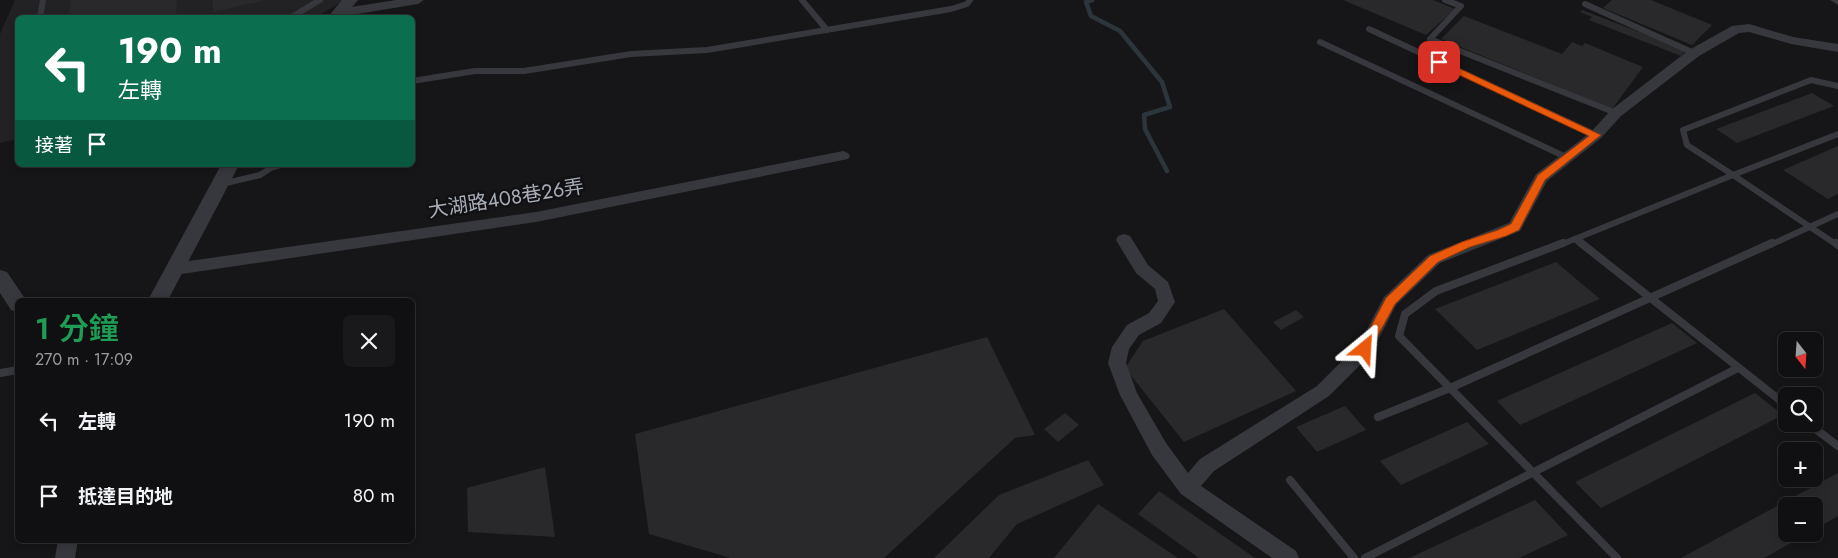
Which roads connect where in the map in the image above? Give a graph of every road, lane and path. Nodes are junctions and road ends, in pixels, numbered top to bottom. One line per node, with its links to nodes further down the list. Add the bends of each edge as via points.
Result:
1 (43, 0): 9 (lane)
2 (320, 0): 10 (lane)
3 (350, 0): 11 (street)
4 (418, 0): 11 (street)
5 (802, 0): 12 (lane)
6 (970, 0): 12 (lane, via 951,9)
7 (1445, 0): 19 (lane, via 1461,6 1430,39)
8 (1585, 4): 16 (lane)
9 (40, 15)
10 (295, 15)
11 (337, 15)
12 (827, 30): 17 (lane, via 707,50 631,54 524,71 475,71)
13 (1369, 30): 21 (lane)
14 (1320, 42): 23 (lane)
15 (1838, 48): 16 (street, via 1749,28 1736,29)
16 (1694, 53): 19 (street)
17 (415, 81)
18 (1838, 86): 26 (lane, via 1811,80 1683,130 1686,145)
19 (1616, 113): 21 (street)
20 (1838, 134): 26 (lane)
21 (1596, 135): 23 (street)
22 (842, 156): 33 (street, 大湖路408巷26弄, via 536,217)
23 (1566, 157): 48 (street, via 1541,178 1515,227 1434,259 1390,301 1365,349 1323,391 1206,465)
24 (229, 167): 27 (street)
25 (274, 167): 27 (lane, via 260,175)
26 (1733, 175): 29 (lane); 30 (lane)
27 (220, 184): 33 (street)
28 (1838, 214): 29 (lane)
29 (1810, 226): 32 (lane); 36 (lane)
30 (1575, 239): 36 (lane); 41 (lane, via 1436,291 1404,314 1399,336)
31 (1124, 240): 48 (street, via 1142,269 1162,286 1167,302 1155,318 1133,330 1121,347 1117,363 1129,395 1159,449)
32 (1838, 245)
33 (175, 269): 35 (street)
34 (0, 277): 37 (street)
35 (159, 298)
36 (1651, 298): 38 (lane); 41 (lane)
37 (15, 300)
38 (1738, 368): 42 (lane); 46 (lane)
39 (15, 370): 40 (lane)
40 (0, 373)
41 (1450, 388): 43 (lane); 46 (lane)
42 (1778, 400)
43 (1378, 417)
44 (1820, 432): 45 (lane)
45 (1838, 446)
46 (1534, 473): 53 (lane); 54 (lane)
47 (1290, 480): 52 (lane)
48 (1188, 488): 51 (street)
49 (68, 543): 50 (street)
50 (65, 558)
51 (1289, 558)
52 (1354, 558)
53 (1365, 558)
54 (1617, 558)

